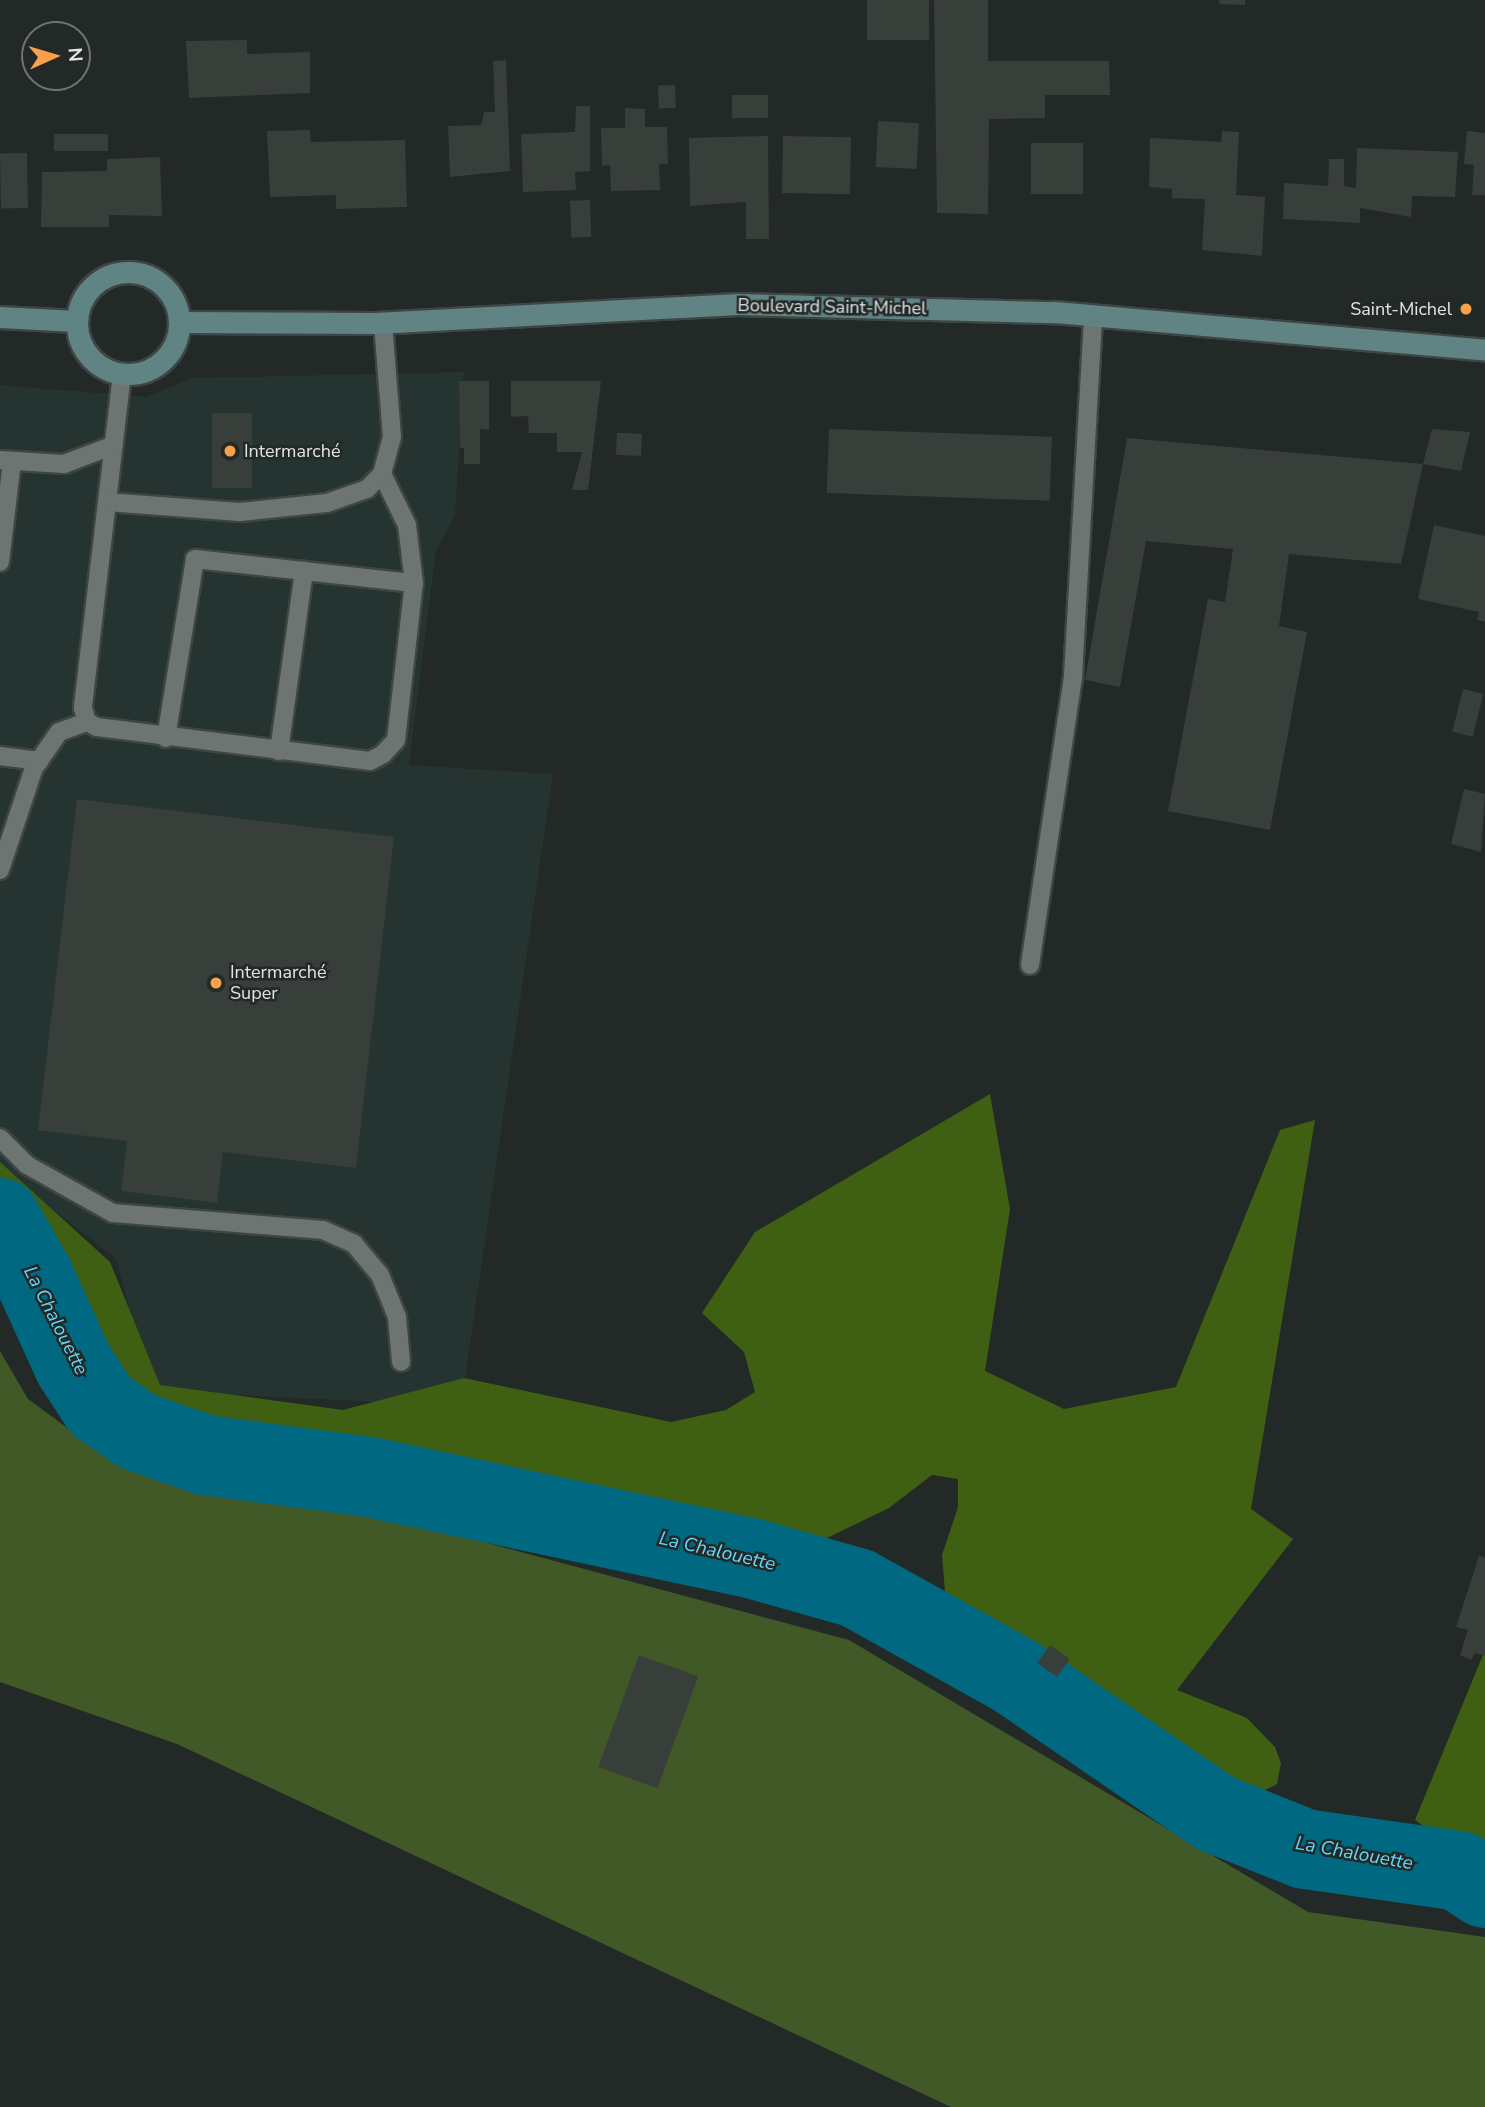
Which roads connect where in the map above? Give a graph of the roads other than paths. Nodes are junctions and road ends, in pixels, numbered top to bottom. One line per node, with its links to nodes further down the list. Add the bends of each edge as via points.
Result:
1 (1093, 315): 4 (main road, Boulevard Saint-Michel, via 738,304); 6 (main road, Boulevard Saint-Michel); 21 (lane, via 1073,676)
2 (0, 317): 3 (main road)
3 (76, 321): 5 (main road, via 84,298 99,280 130,271 152,278 170,294); 7 (main road, via 89,357)
4 (383, 322): 5 (main road, Boulevard Saint-Michel); 10 (lane, via 392,438)
5 (179, 323): 7 (main road, via 166,356 146,370)
6 (1485, 350)
7 (122, 374): 8 (lane)
8 (114, 445): 9 (lane, via 64,464); 11 (lane)
9 (6, 460): 12 (lane)
10 (382, 474): 11 (lane, via 367,489 327,503 252,511); 14 (lane, via 407,524)
11 (107, 502): 15 (lane, via 83,708)
12 (0, 562)
13 (304, 571): 14 (lane); 16 (lane, via 195,559); 17 (lane)
14 (414, 583): 17 (lane, via 396,740 370,761)
15 (88, 722): 16 (lane, via 114,732); 19 (lane, via 59,733)
16 (166, 738): 17 (lane)
17 (279, 751)
18 (0, 756): 19 (lane)
19 (40, 761): 20 (lane)
20 (0, 870)
21 (1030, 965)
22 (0, 1138): 23 (lane, via 27,1166 113,1213 323,1230 354,1244 380,1275 397,1317)
23 (401, 1362)

